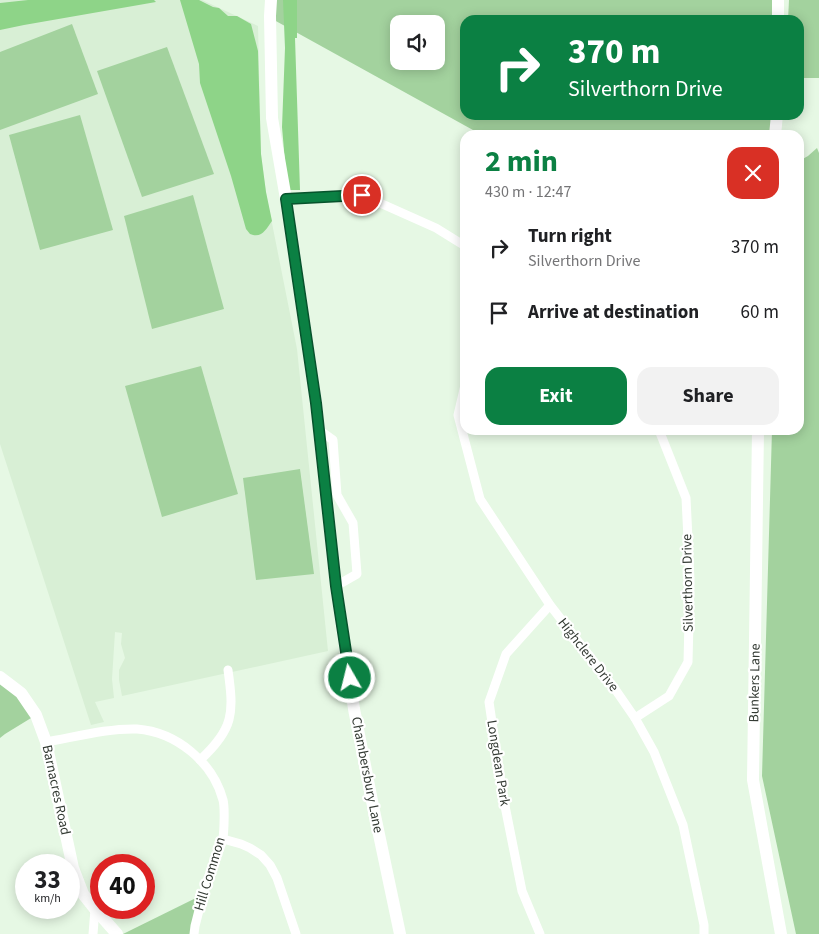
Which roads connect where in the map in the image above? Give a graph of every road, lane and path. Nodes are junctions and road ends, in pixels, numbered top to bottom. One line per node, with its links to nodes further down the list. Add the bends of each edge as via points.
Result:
1 (271, 0): 4 (street, Chambersbury Lane, via 272,118)
2 (778, 0): 3 (street)
3 (778, 15)
4 (286, 199): 5 (street, via 362,195 436,228); 8 (street, Chambersbury Lane)
5 (460, 243)
6 (460, 407): 7 (street, Highclere Drive)
7 (460, 424)
8 (319, 430): 12 (street, Chambersbury Lane); 12 (street, via 333,440 337,495 353,523 357,574)
9 (463, 435): 13 (street, Highclere Drive, via 480,500)
10 (661, 435): 16 (street, Silverthorn Drive, via 686,498 690,580 688,662 669,696)
11 (758, 435): 30 (street, Bunkers Lane, via 753,780)
12 (336, 586): 27 (street, Chambersbury Lane, via 354,709)
13 (550, 605): 16 (street, Highclere Drive); 28 (street, Longdean Park, via 506,654 489,702 522,891)
14 (228, 670): 18 (street, via 231,713 224,734)
15 (0, 677): 17 (street, Barnacres Road, via 26,700 36,715)
16 (635, 718): 29 (street, Highclere Drive, via 654,752 683,825)
17 (46, 742): 18 (street, Hill Common, via 119,729 138,730 158,733 180,742); 20 (street, Barnacres Road, via 73,868)
18 (200, 760): 19 (street, Hill Common, via 214,778 224,802)
19 (223, 839): 25 (street, Hill Common, via 210,872); 26 (street, via 250,848 270,865)
20 (90, 903)
21 (94, 919): 23 (street)
22 (104, 919): 24 (street, Barnacres Road)
23 (93, 934)
24 (117, 934)
25 (194, 934)
26 (296, 934)
27 (400, 934)
28 (540, 934)
29 (704, 934)
30 (781, 934)

